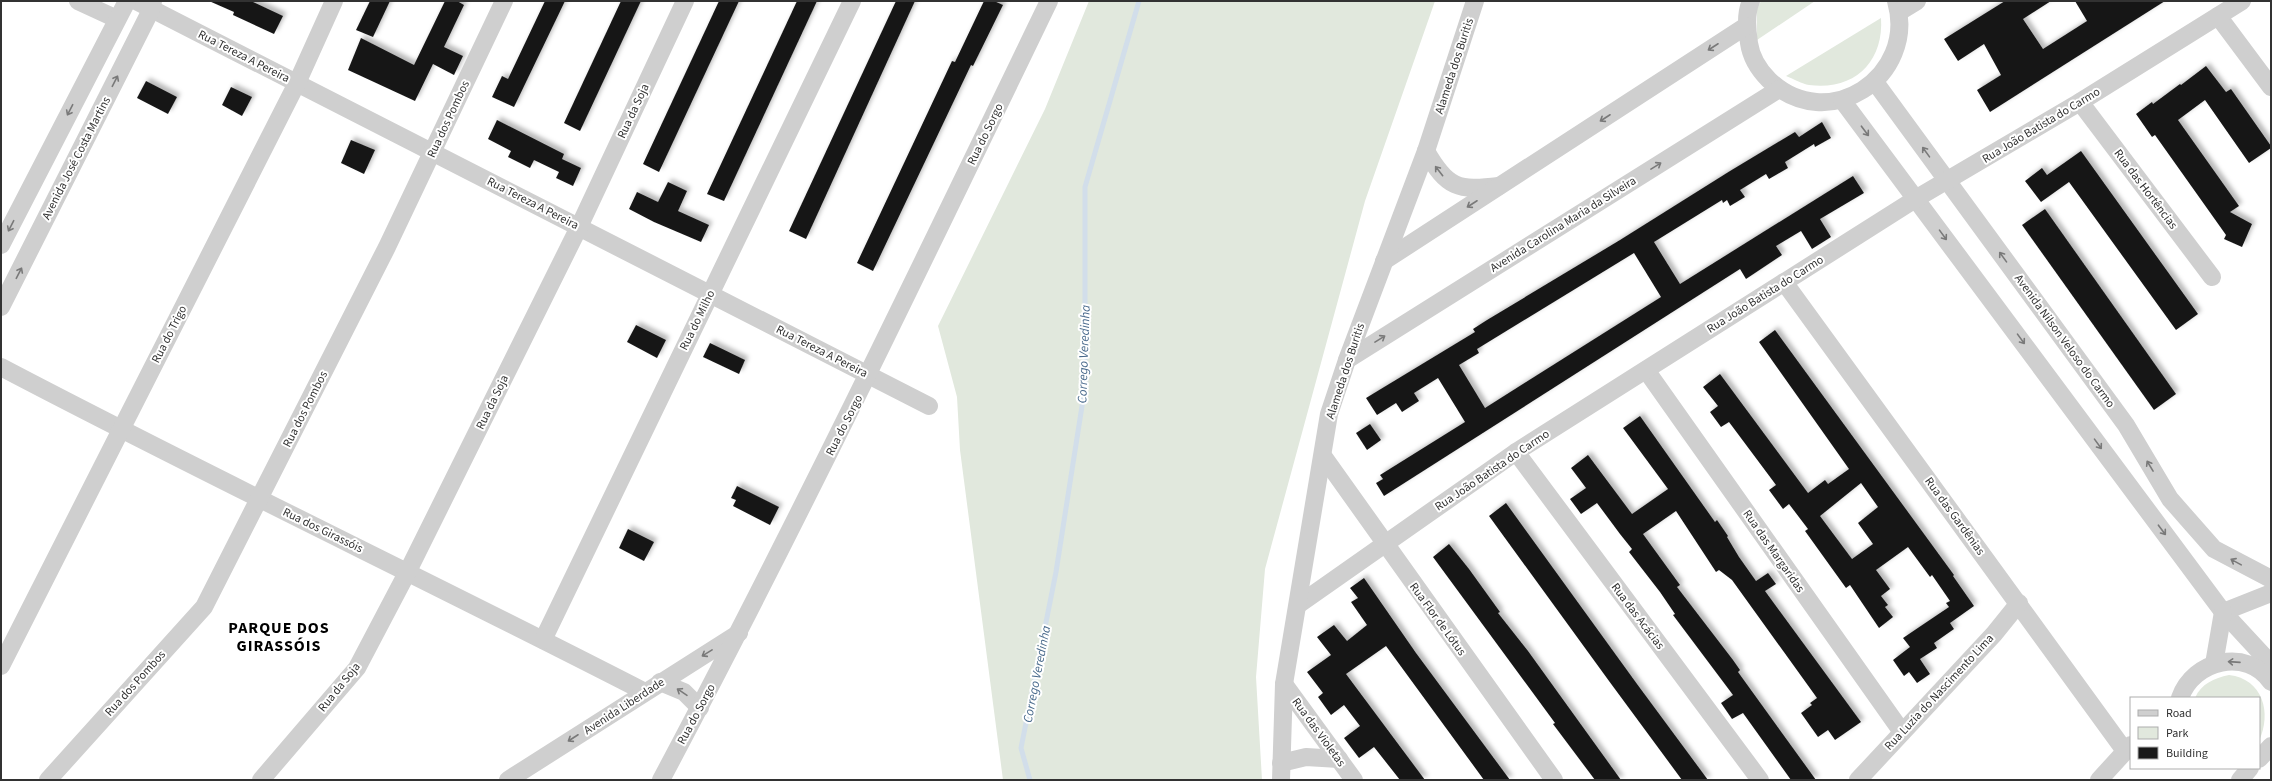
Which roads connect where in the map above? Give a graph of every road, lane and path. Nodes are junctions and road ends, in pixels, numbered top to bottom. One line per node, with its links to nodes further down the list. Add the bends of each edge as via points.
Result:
1 (78, 1): 15 (street)
2 (126, 1): 15 (street)
3 (334, 1): 18 (street, Rua do Trigo)
4 (504, 1): 24 (street, Rua dos Pombos)
5 (685, 1): 28 (street, Rua da Soja)
6 (852, 1): 33 (street, Rua do Milho)
7 (1049, 1): 38 (street, Rua do Sorgo)
8 (1475, 1): 23 (street, Alameda dos Buritis)
9 (1750, 1): 16 (street)
10 (1917, 1): 13 (street)
11 (2242, 1): 14 (street, Rua João Batista do Carmo)
12 (147, 4): 18 (street, Rua Tereza A Pereira); 34 (street, Avenida José Costa Martins, one-way to 12)
13 (1897, 7): 17 (street, via 1899,38 1891,62)
14 (2218, 16): 19 (street); 22 (street, Rua João Batista do Carmo)
15 (117, 19): 29 (street, one-way to 29)
16 (1746, 26): 20 (street, via 1750,50 1761,71); 26 (street, one-way to 26)
17 (1875, 82): 21 (street); 25 (street, Avenida Nilson Veloso do Carmo, one-way to 17)
18 (297, 83): 24 (street, Rua Tereza A Pereira); 40 (street, Rua do Trigo)
19 (2271, 87)
20 (1779, 89): 21 (street, via 1798,98 1820,102); 35 (street, Avenida Carolina Maria da Silveira, one-way to 20)
21 (1842, 100): 27 (street, one-way to 27)
22 (2080, 102): 25 (street, Rua João Batista do Carmo); 31 (street, Rua das Hortências)
23 (1426, 151): 26 (street, one-way to 23, via 1458,186 1446,181); 30 (street, Alameda dos Buritis)
24 (433, 152): 28 (street, Rua Tereza A Pereira); 43 (street, Rua dos Pombos)
25 (1947, 181): 27 (street, Rua João Batista do Carmo); 46 (street, Avenida Nilson Veloso do Carmo, one-way to 25, via 2214,549 2170,499 2126,425)
26 (1500, 186): 30 (street, one-way to 30)
27 (1917, 198): 32 (street, Rua João Batista do Carmo); 50 (street, one-way to 50)
28 (579, 227): 33 (street, Rua Tereza A Pereira); 45 (street, Rua da Soja)
29 (1, 246)
30 (1384, 261): 35 (street, Alameda dos Buritis)
31 (2212, 277)
32 (1784, 282): 37 (street, Rua João Batista do Carmo); 48 (street, Rua das Gardênias)
33 (710, 294): 38 (street, Rua Tereza A Pereira); 52 (street, Rua do Milho)
34 (1, 307)
35 (1347, 360): 42 (street, Alameda dos Buritis, via 1329,414)
36 (1, 367): 40 (street, Rua dos Girassóis)
37 (1646, 370): 41 (street, Rua João Batista do Carmo); 62 (street, Rua das Margaridas)
38 (869, 375): 39 (street, Rua Tereza A Pereira); 51 (street, Rua do Sorgo)
39 (929, 406)
40 (120, 430): 43 (street, Rua dos Girassóis); 55 (street, Rua do Trigo)
41 (1516, 452): 44 (street, Rua João Batista do Carmo); 75 (street, Rua das Acácias)
42 (1323, 456): 44 (street, Rua Flor de Lótus); 49 (street, Alameda dos Buritis)
43 (260, 499): 45 (street, Rua dos Girassóis); 69 (street, Rua dos Pombos, via 204,606)
44 (1384, 545): 49 (street, Rua João Batista do Carmo); 74 (street, Rua Flor de Lótus)
45 (408, 571): 52 (street, Rua dos Girassóis); 70 (street, Rua da Soja, via 357,668)
46 (2271, 579)
47 (2271, 594): 50 (street)
48 (2019, 603): 62 (street, Rua Luzia do Nascimento Lima, via 1994,634); 64 (street, Rua das Gardênias)
49 (1298, 605): 58 (street, Alameda dos Buritis)
50 (2223, 612): 53 (street); 54 (street)
51 (740, 632): 56 (street, Avenida Liberdade, one-way to 56); 61 (street, Rua do Sorgo)
52 (543, 640): 59 (street, Rua dos Girassóis)
53 (2214, 664): 54 (street, one-way to 53, via 2228,661); 60 (street, via 2196,674)
54 (2265, 664): 57 (street)
55 (1, 666)
56 (660, 682): 59 (street, Avenida Liberdade); 61 (street, one-way to 56, via 684,692)
57 (2271, 682)
58 (1284, 684): 65 (street, Rua das Violetas); 68 (street, Alameda dos Buritis)
59 (645, 692): 71 (street, Avenida Liberdade, one-way to 71)
60 (2180, 695)
61 (700, 708): 72 (street, Rua do Sorgo)
62 (1902, 732): 76 (street, Rua Luzia do Nascimento Lima)
63 (2271, 746): 66 (street)
64 (2128, 748): 77 (street)
65 (1339, 758): 68 (street, via 1306,757); 73 (street, Rua das Violetas)
66 (2260, 758)
67 (2249, 769): 78 (street)
68 (1281, 771)
69 (48, 780)
70 (261, 780)
71 (508, 780)
72 (661, 780)
73 (1354, 780)
74 (1554, 780)
75 (1760, 780)
76 (1858, 780)
77 (2099, 780)
78 (2240, 780)

